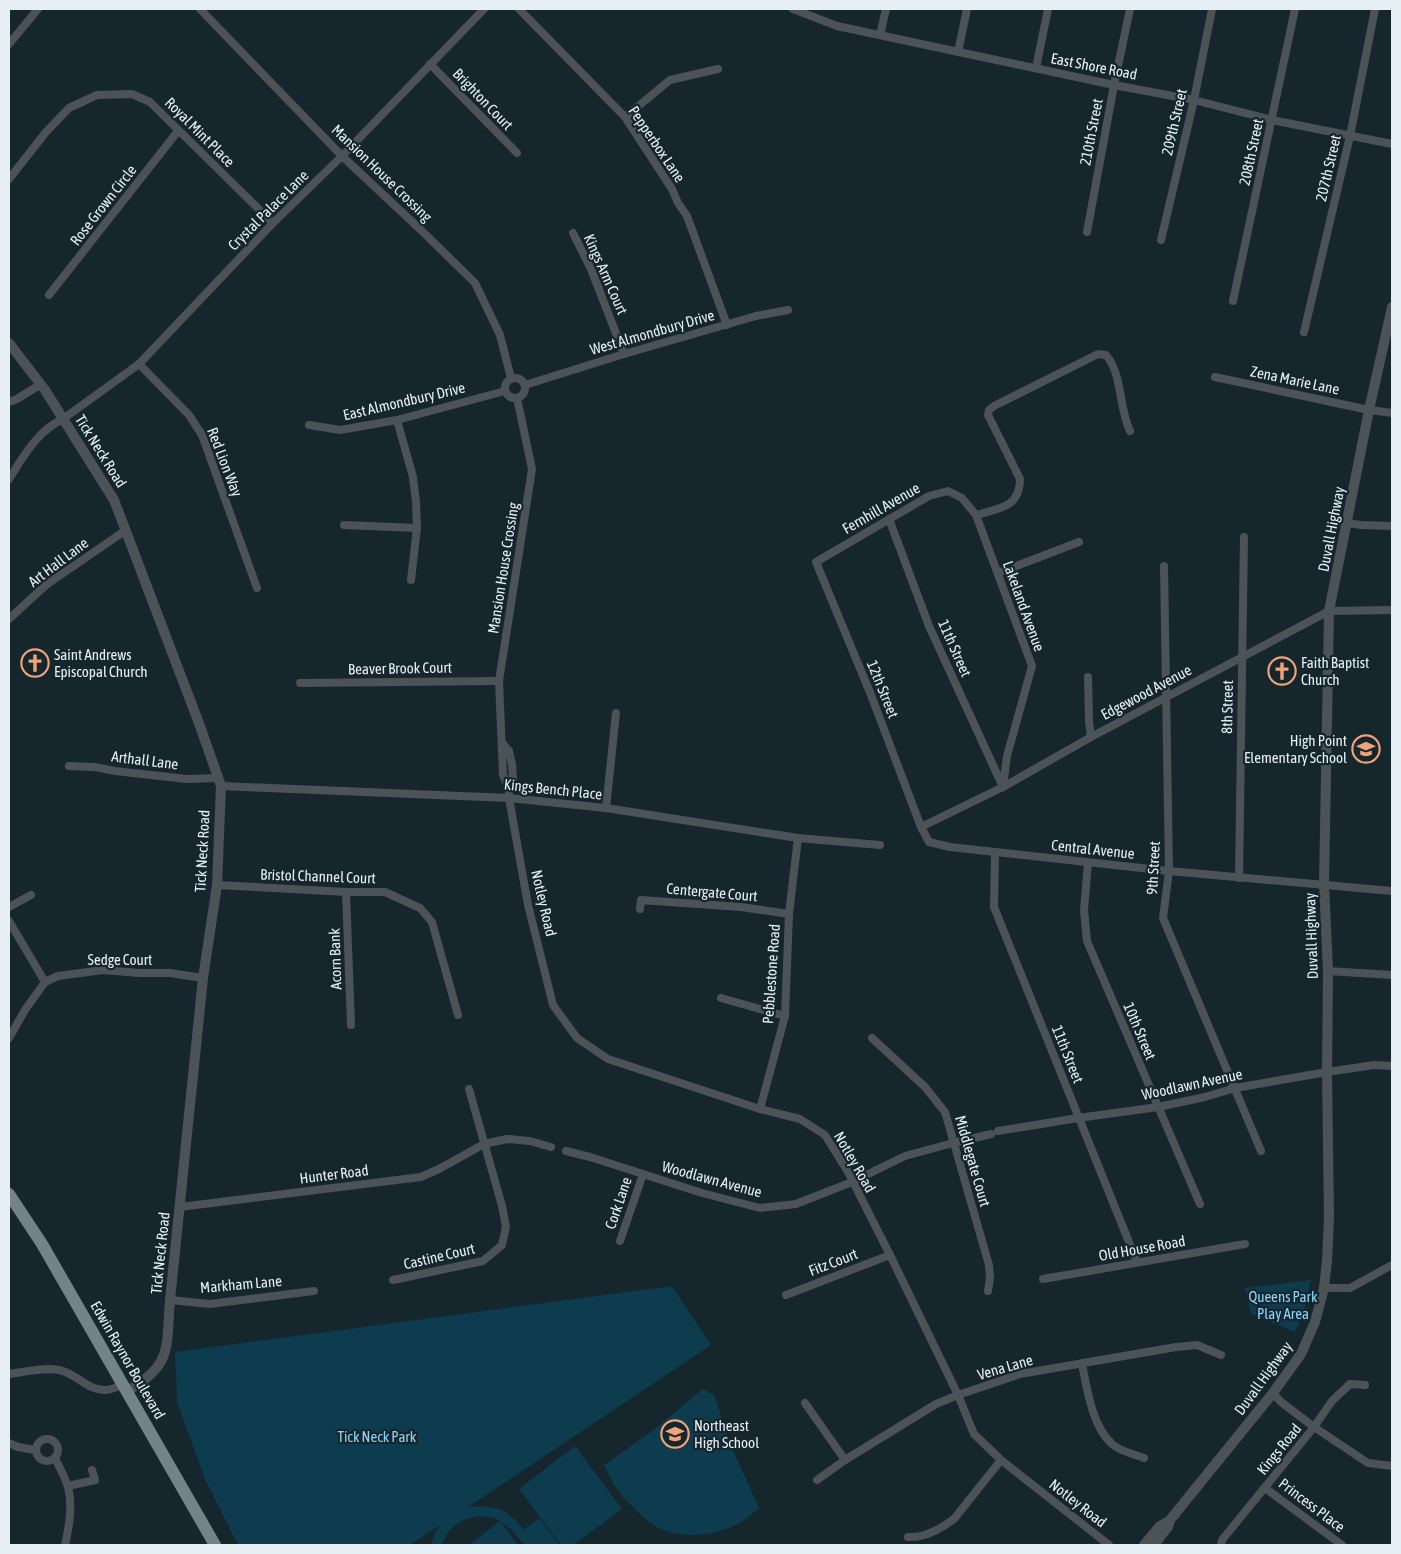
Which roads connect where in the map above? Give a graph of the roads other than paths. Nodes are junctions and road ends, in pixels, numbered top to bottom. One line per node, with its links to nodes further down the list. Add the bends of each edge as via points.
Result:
1 (38, 9): 15 (street)
2 (200, 9): 28 (street, Mansion House Crossing)
3 (484, 9): 17 (street, Crystal Palace Lane)
4 (519, 9): 22 (street, Pepperbox Lane)
5 (793, 9): 13 (street, East Shore Road)
6 (886, 9): 14 (street)
7 (968, 9): 16 (street)
8 (1048, 9): 18 (street)
9 (1130, 9): 20 (street, 210th Street)
10 (1212, 9): 21 (street, 209th Street)
11 (1296, 9): 23 (street, 208th Street)
12 (1375, 9): 25 (street, 207th Street)
13 (804, 11): 14 (street, East Shore Road, via 837,26)
14 (880, 35): 16 (street, East Shore Road)
15 (9, 44)
16 (958, 52): 18 (street, East Shore Road)
17 (430, 64): 27 (street, Brighton Court); 28 (street, Crystal Palace Lane)
18 (1036, 68): 20 (street, East Shore Road)
19 (718, 69): 22 (street, via 670,80)
20 (1114, 85): 21 (street, East Shore Road); 31 (street, 210th Street)
21 (1194, 100): 23 (street, East Shore Road); 33 (street, 209th Street)
22 (625, 118): 38 (street, Pepperbox Lane, via 687,216)
23 (1272, 120): 25 (street, East Shore Road); 35 (street, 208th Street)
24 (178, 131): 29 (street, Royal Mint Place, via 150,102 132,94 96,95 69,108); 30 (street, Royal Mint Place); 34 (street, Rose Grown Circle)
25 (1350, 136): 26 (street, East Shore Road); 39 (street, 207th Street)
26 (1392, 144)
27 (517, 153)
28 (342, 156): 30 (street, Crystal Palace Lane); 44 (street, Mansion House Crossing, via 475,283 500,335)
29 (9, 179)
30 (273, 224): 42 (street, Crystal Palace Lane)
31 (1087, 232)
32 (572, 233): 41 (street, Kings Arm Court, via 591,269)
33 (1161, 240)
34 (49, 295)
35 (1234, 301)
36 (1392, 307): 50 (street, Duvall Highway)
37 (788, 310): 38 (street, West Almondbury Drive)
38 (727, 325): 41 (street, West Almondbury Drive)
39 (1304, 332)
40 (9, 343): 45 (street, Tick Neck Road)
41 (624, 354): 46 (street, West Almondbury Drive)
42 (139, 364): 52 (street, Crystal Palace Lane); 71 (street, Red Lion Way, via 189,415 202,435)
43 (1215, 377): 50 (street, Zena Marie Lane)
44 (511, 378): 46 (street, via 521,379); 47 (street)
45 (41, 384): 49 (street); 52 (street, Tick Neck Road)
46 (525, 385): 48 (street, via 523,395)
47 (505, 390): 48 (street, via 511,398); 53 (street, East Almondbury Drive)
48 (517, 398): 77 (street, Mansion House Crossing, via 532,469)
49 (9, 402)
50 (1369, 410): 51 (street, Zena Marie Lane); 60 (street, Duvall Highway)
51 (1392, 413)
52 (63, 420): 56 (street, Crystal Palace Lane, via 52,424 33,444); 64 (street, Tick Neck Road, via 114,500)
53 (397, 420): 54 (street, East Almondbury Drive, via 340,430); 63 (street, via 413,477)
54 (310, 424)
55 (1130, 431): 58 (street, via 1118,381 1106,355 1098,354 994,406 988,415 1020,478 1020,488 1018,496 1009,504)
56 (9, 479)
57 (962, 498): 58 (street, Lakeland Avenue); 59 (street, Fernhill Avenue, via 948,491 929,496)
58 (976, 515): 69 (street, Lakeland Avenue)
59 (890, 519): 67 (street, Fernhill Avenue); 84 (street, 11th Street, via 929,626)
60 (1347, 523): 62 (street); 73 (street, Duvall Highway)
61 (344, 525): 63 (street)
62 (1392, 526)
63 (418, 528): 70 (street)
64 (126, 530): 74 (street, Art Hall Lane, via 46,585); 83 (street, Tick Neck Road)
65 (1244, 538): 75 (street, 8th Street)
66 (1079, 542): 69 (street)
67 (816, 562): 87 (street, 12th Street, via 871,695)
68 (1164, 566): 79 (street, 9th Street)
69 (998, 573): 84 (street, Lakeland Avenue, via 1032,666 1007,756)
70 (411, 580)
71 (257, 588)
72 (1392, 610): 73 (street, Edgewood Avenue)
73 (1330, 611): 75 (street, Edgewood Avenue); 94 (street, Duvall Highway)
74 (9, 619)
75 (1242, 657): 79 (street, Edgewood Avenue); 93 (street, 8th Street)
76 (1088, 677): 81 (street)
77 (499, 681): 78 (street, Beaver Brook Court); 85 (street, Mansion House Crossing, via 502,743 509,751 512,764)
78 (300, 683)
79 (1166, 697): 81 (street, Edgewood Avenue); 92 (street, 9th Street)
80 (616, 713): 86 (street)
81 (1091, 737): 84 (street, Edgewood Avenue)
82 (69, 766): 83 (street, Arthall Lane)
83 (220, 782): 85 (street, Kings Bench Place); 95 (street, Tick Neck Road)
84 (1003, 786): 87 (street, Edgewood Avenue)
85 (509, 798): 86 (street, Kings Bench Place); 118 (street, Notley Road, via 528,905 553,1005 577,1038 608,1059)
86 (606, 808): 88 (street, Kings Bench Place)
87 (920, 827): 90 (street, Central Avenue, via 929,842)
88 (798, 838): 89 (street, Kings Bench Place); 101 (street, Pebblestone Road)
89 (880, 845)
90 (995, 852): 91 (street, Central Avenue); 119 (street, 11th Street, via 994,907)
91 (1088, 863): 92 (street, Central Avenue); 117 (street, 10th Street, via 1084,910 1087,941)
92 (1169, 871): 93 (street, Central Avenue); 115 (street, 9th Street, via 1163,918)
93 (1238, 878): 94 (street, Central Avenue)
94 (1324, 884): 96 (street, Central Avenue); 103 (street, Duvall Highway)
95 (216, 885): 97 (street, Bristol Channel Court); 105 (street, Tick Neck Road)
96 (1392, 891)
97 (346, 892): 108 (street, Bristol Channel Court, via 385,892 420,908 432,922); 110 (street, Acorn Bank)
98 (31, 895): 99 (street)
99 (9, 907)
100 (640, 908): 101 (street, Centergate Court, via 641,900)
101 (789, 914): 109 (street, Pebblestone Road)
102 (9, 921): 106 (street)
103 (1328, 970): 104 (street); 114 (street, Duvall Highway)
104 (1392, 975)
105 (203, 978): 106 (street, Sedge Court, via 103,970 58,976); 129 (street, Tick Neck Road)
106 (45, 982): 111 (street)
107 (721, 998): 109 (street)
108 (458, 1015)
109 (785, 1016): 118 (street, Pebblestone Road)
110 (351, 1025)
111 (9, 1038)
112 (872, 1038): 120 (street, Middlegate Court, via 925,1087 945,1112)
113 (1392, 1066): 114 (street, Woodlawn Avenue, via 1374,1065)
114 (1327, 1072): 115 (street, Woodlawn Avenue); 137 (street, Duvall Highway, via 1329,1218)
115 (1234, 1088): 117 (street, Woodlawn Avenue); 124 (street, 9th Street)
116 (469, 1089): 121 (street, Castine Court)
117 (1158, 1107): 119 (street, Woodlawn Avenue); 128 (street, 10th Street)
118 (760, 1109): 126 (street, Notley Road, via 800,1119 825,1135)
119 (1078, 1118): 120 (street, Woodlawn Avenue); 133 (street, 11th Street)
120 (953, 1142): 126 (street, Woodlawn Avenue, via 906,1156); 139 (street, Middlegate Court, via 989,1265)
121 (484, 1144): 122 (street, via 507,1139); 129 (street, Hunter Road, via 421,1177); 136 (street, Castine Court, via 506,1227 502,1244 483,1261)
122 (551, 1147)
123 (566, 1151): 125 (street, Woodlawn Avenue)
124 (1262, 1151)
125 (643, 1174): 126 (street, Woodlawn Avenue, via 760,1208 796,1204); 130 (street, Cork Lane)
126 (852, 1182): 132 (street, Notley Road)
127 (9, 1194): 146 (main road, Edwin Raynor Boulevard, via 42,1244)
128 (1200, 1204)
129 (180, 1207): 141 (street, Tick Neck Road)
130 (620, 1241)
131 (1245, 1244): 133 (street, Old House Road)
132 (890, 1255): 140 (street, Fitz Court); 148 (street, Notley Road)
133 (1137, 1262): 135 (street, Old House Road)
134 (1392, 1265): 137 (street, via 1350,1288)
135 (1043, 1278)
136 (393, 1280)
137 (1324, 1288): 147 (street, Duvall Highway, via 1301,1354)
138 (314, 1291): 141 (street, Markham Lane, via 210,1304)
139 (988, 1291)
140 (786, 1294)
141 (170, 1300): 146 (street, Tick Neck Road, via 163,1359 150,1376)
142 (1220, 1354): 143 (street, Vena Lane, via 1197,1345 1176,1346)
143 (1082, 1364): 148 (street, Vena Lane, via 1020,1374); 154 (street, via 1102,1433 1113,1445)
144 (9, 1374): 146 (street, via 52,1369 68,1372 89,1386 102,1390)
145 (1365, 1385): 150 (street, Kings Road, via 1350,1384 1332,1401)
146 (125, 1388): 165 (main road, Edwin Raynor Boulevard)
147 (1273, 1393): 150 (street); 162 (street, Duvall Highway)
148 (958, 1395): 155 (street, Vena Lane, via 936,1404); 156 (street, Notley Road, via 974,1434)
149 (805, 1403): 155 (street)
150 (1314, 1427): 157 (street, via 1368,1464); 161 (street, Kings Road)
151 (9, 1443): 152 (street)
152 (35, 1450): 153 (street, via 41,1461 49,1462); 153 (street, via 39,1442 50,1440 57,1445)
153 (55, 1458): 160 (street)
154 (1144, 1458)
155 (845, 1460): 159 (street, Vena Lane)
156 (1001, 1460): 163 (street, via 954,1519 927,1535); 166 (street, Notley Road)
157 (1392, 1466)
158 (92, 1470): 160 (street, via 95,1480)
159 (817, 1480)
160 (68, 1486): 164 (street, via 70,1520)
161 (1265, 1488): 169 (street, Kings Road); 170 (street, Princess Place)
162 (1170, 1520): 167 (street, Duvall Highway, via 1160,1526); 168 (street, Duvall Highway)
163 (908, 1537)
164 (65, 1545)
165 (215, 1545)
166 (1109, 1545)
167 (1144, 1545)
168 (1154, 1545)
169 (1221, 1545)
170 (1342, 1545)

